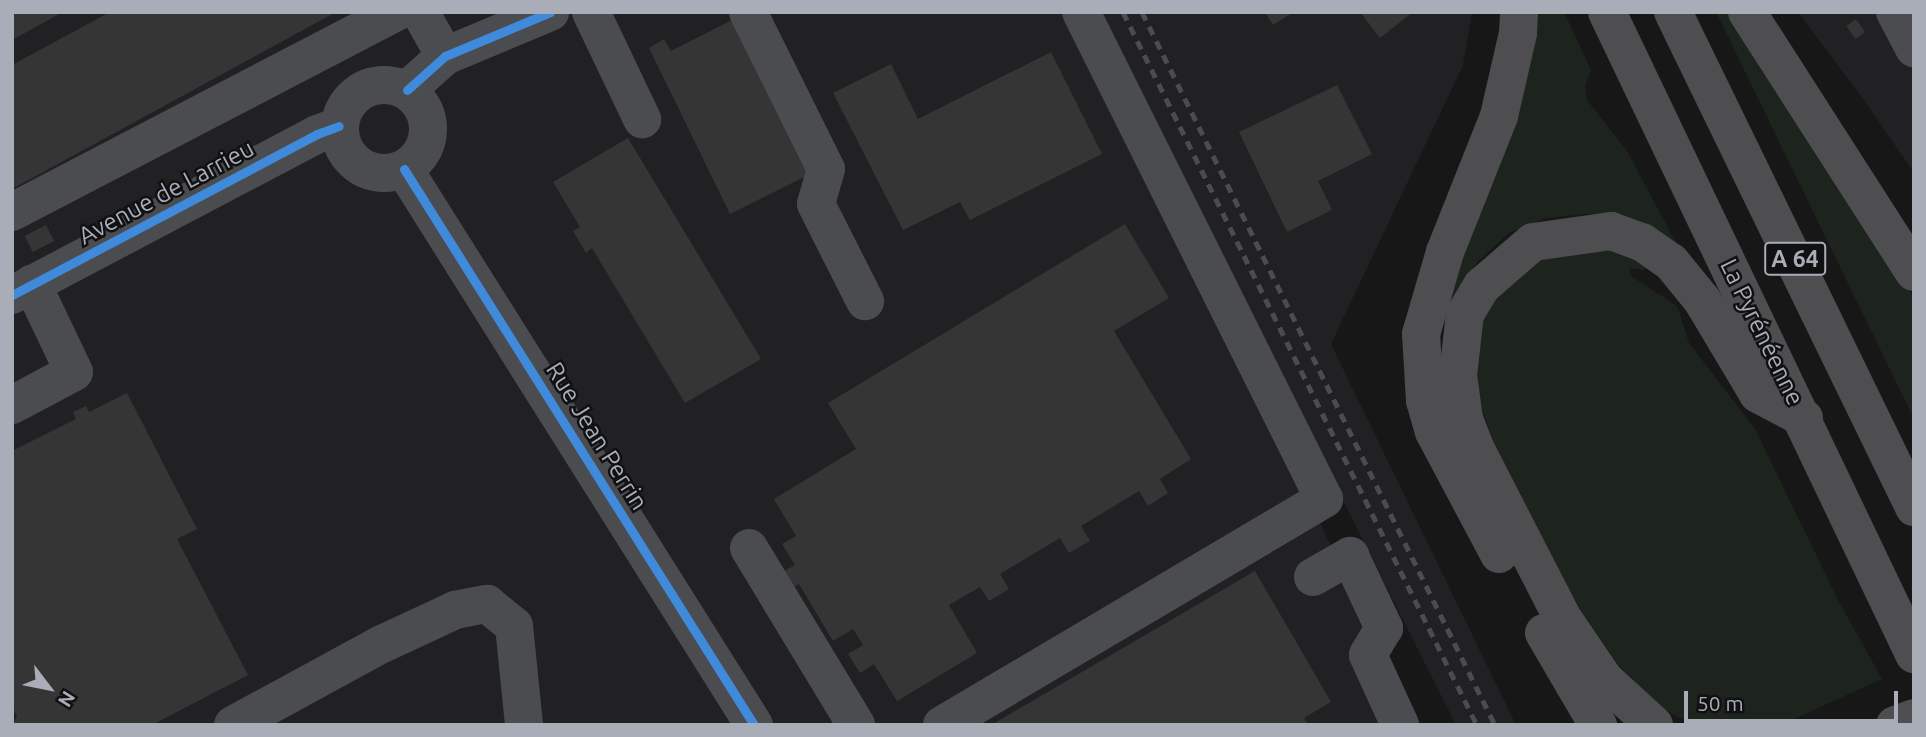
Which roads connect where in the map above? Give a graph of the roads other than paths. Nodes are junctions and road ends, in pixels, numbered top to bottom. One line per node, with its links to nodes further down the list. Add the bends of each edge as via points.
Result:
1 (397, 12): 18 (street)
2 (420, 12): 13 (street)
3 (550, 12): 13 (street)
4 (591, 12): 15 (street)
5 (748, 12): 21 (street, via 826,169 816,204)
6 (1081, 12): 33 (street, via 1324,499)
7 (1519, 12): 35 (highway, via 1499,116 1427,301 1421,369 1434,432 1458,481)
8 (1607, 12): 23 (highway, La Pyrénéenne / A 64)
9 (1673, 12): 24 (highway, A 64)
10 (1747, 12): 19 (highway)
11 (1895, 12): 12 (street)
12 (1914, 48)
13 (445, 56): 14 (street)
14 (407, 90): 16 (street, via 395,85 369,86 348,102); 17 (street, via 423,108 428,131 416,159)
15 (642, 119)
16 (339, 126): 17 (street, via 342,144 352,160 368,171 386,174); 20 (street, Avenue de Larrieu)
17 (404, 169): 31 (street, Rue Jean Perrin)
18 (12, 212)
19 (1914, 272)
20 (22, 289): 22 (street, via 74,372)
21 (864, 301)
22 (12, 405)
23 (1804, 418): 27 (highway, La Pyrénéenne / A 64); 36 (highway, via 1758,394 1702,300 1671,262 1642,242 1611,231 1532,242 1482,286 1465,314 1458,346 1464,419 1493,487 1562,617 1604,680)
24 (1914, 507)
25 (749, 548): 32 (street)
26 (1313, 577): 34 (street, via 1350,556 1384,628 1368,655)
27 (1914, 654)
28 (1914, 718): 37 (highway)
29 (233, 725): 30 (street, via 380,645 455,610 487,604 514,626)
30 (524, 725)
31 (754, 725)
32 (856, 725)
33 (942, 725)
34 (1400, 725)
35 (1598, 725)
36 (1654, 725)
37 (1895, 725)

